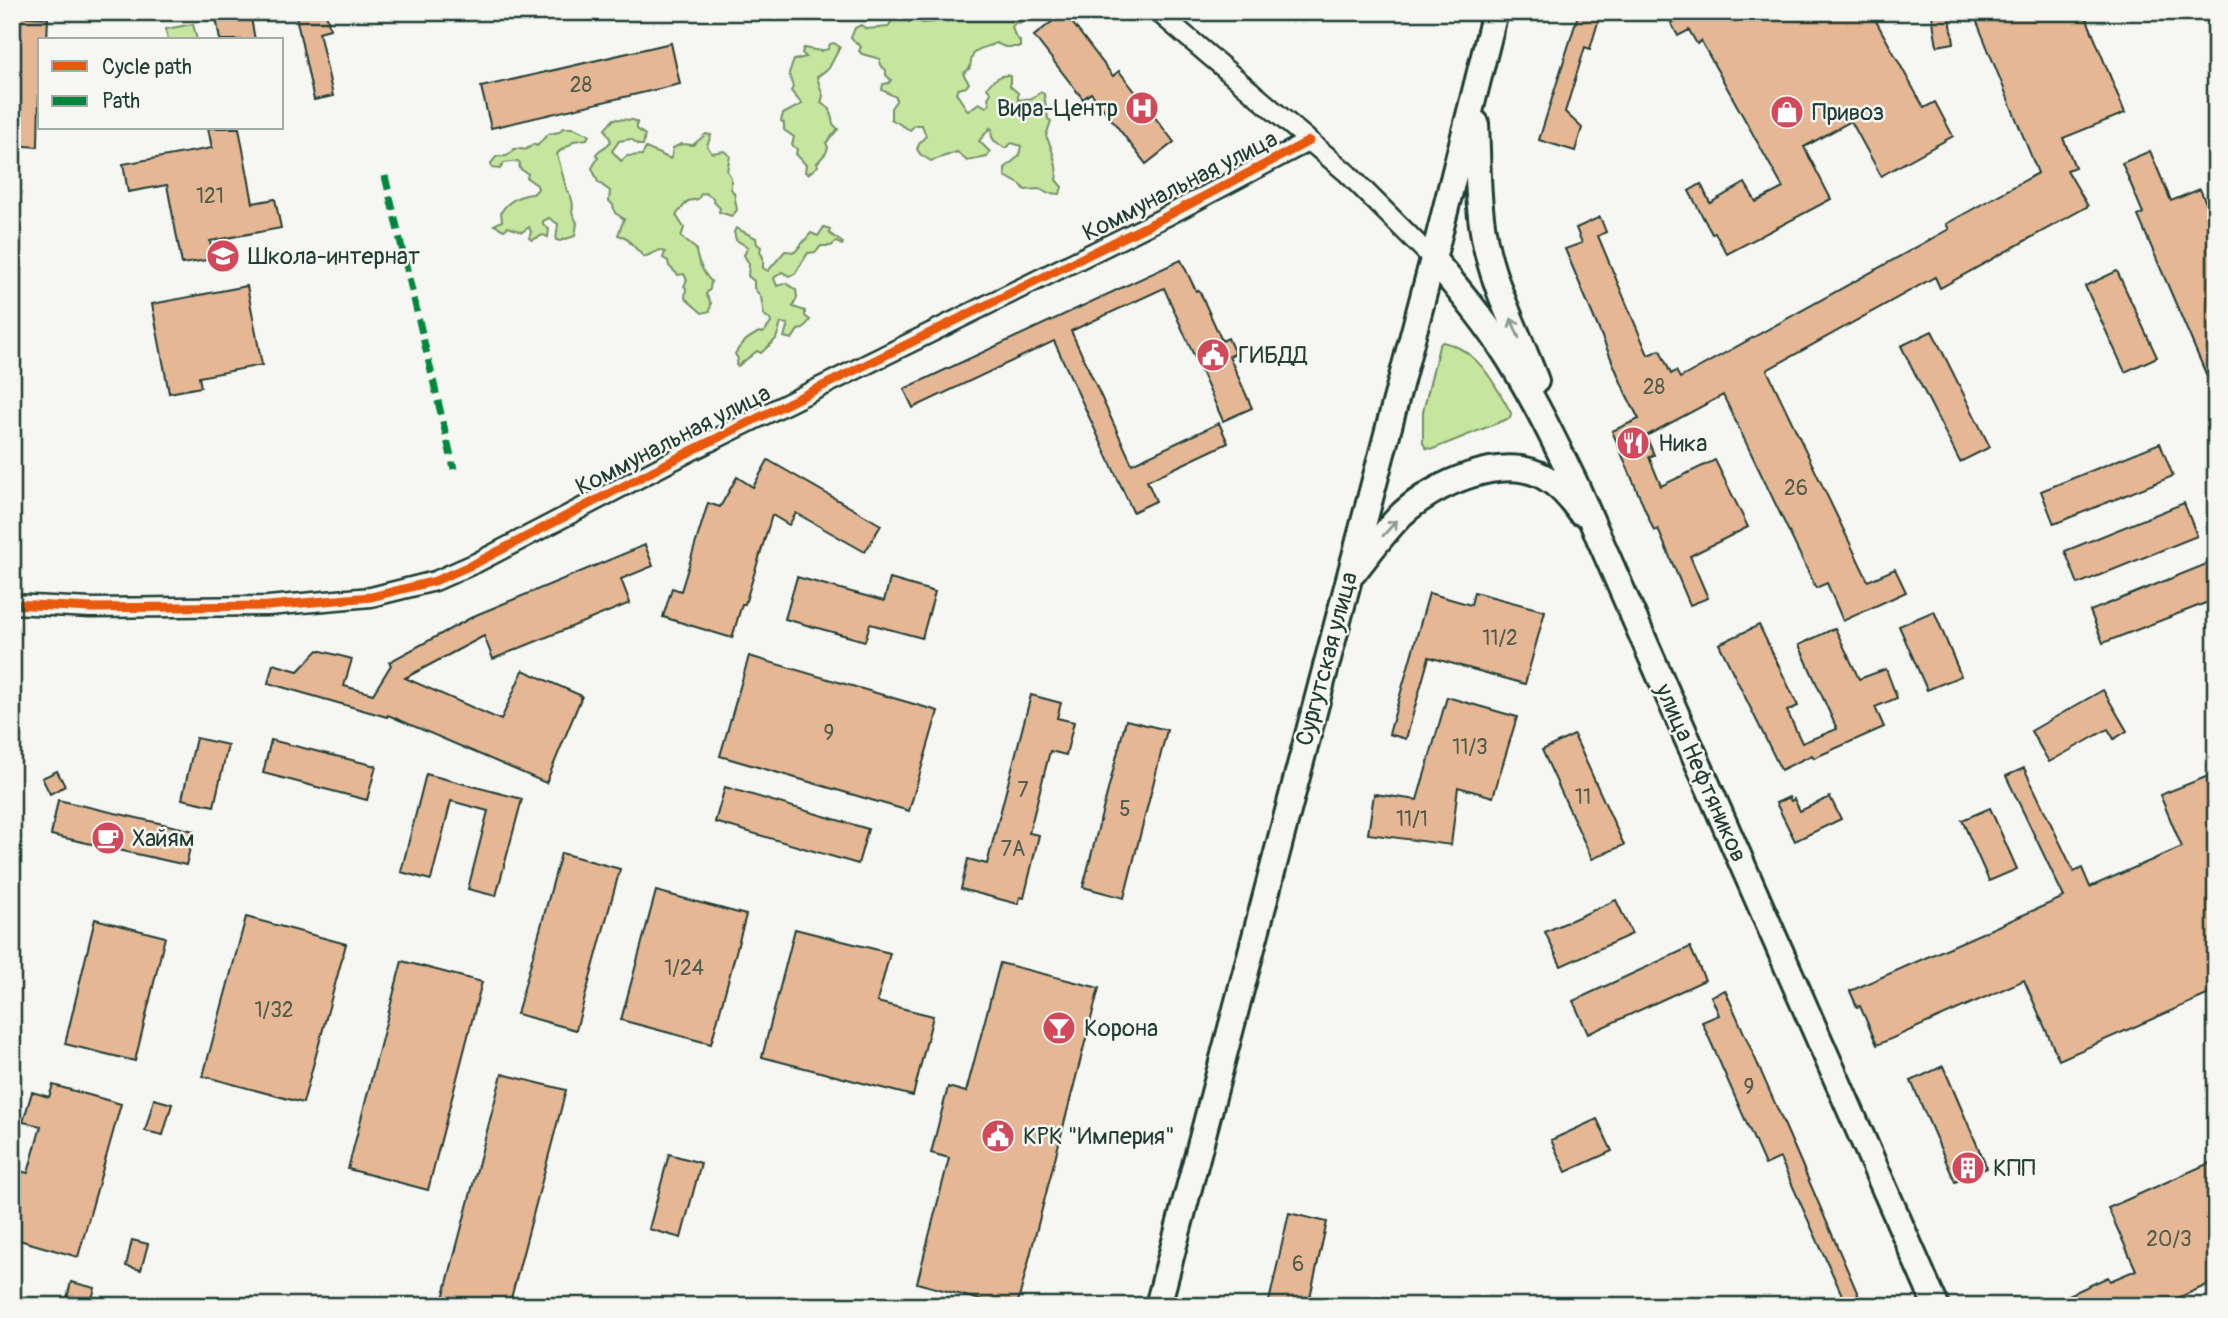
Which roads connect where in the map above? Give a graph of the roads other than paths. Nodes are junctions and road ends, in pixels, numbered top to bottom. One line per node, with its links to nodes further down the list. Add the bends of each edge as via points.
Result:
1 (1158, 12): 4 (street)
2 (1495, 12): 3 (main road, Сургутская улица)
3 (1475, 97): 5 (main road, Сургутская улица); 6 (main road, one-way to 3, via 1486,248)
4 (1309, 141): 5 (street); 9 (street, Коммунальная улица, via 435,581 371,597 268,606)
5 (1433, 259): 6 (main road, улица Нефтяников, via 1501,345); 8 (main road, Сургутская улица)
6 (1575, 483): 7 (main road, улица Нефтяников)
7 (1597, 536): 8 (main road, one-way to 7, via 1402,514 1446,484 1481,472 1506,468 1546,477 1568,496); 11 (main road, улица Нефтяников)
8 (1347, 581): 10 (main road, Сургутская улица)
9 (12, 604)
10 (1158, 1306)
11 (1936, 1306)

